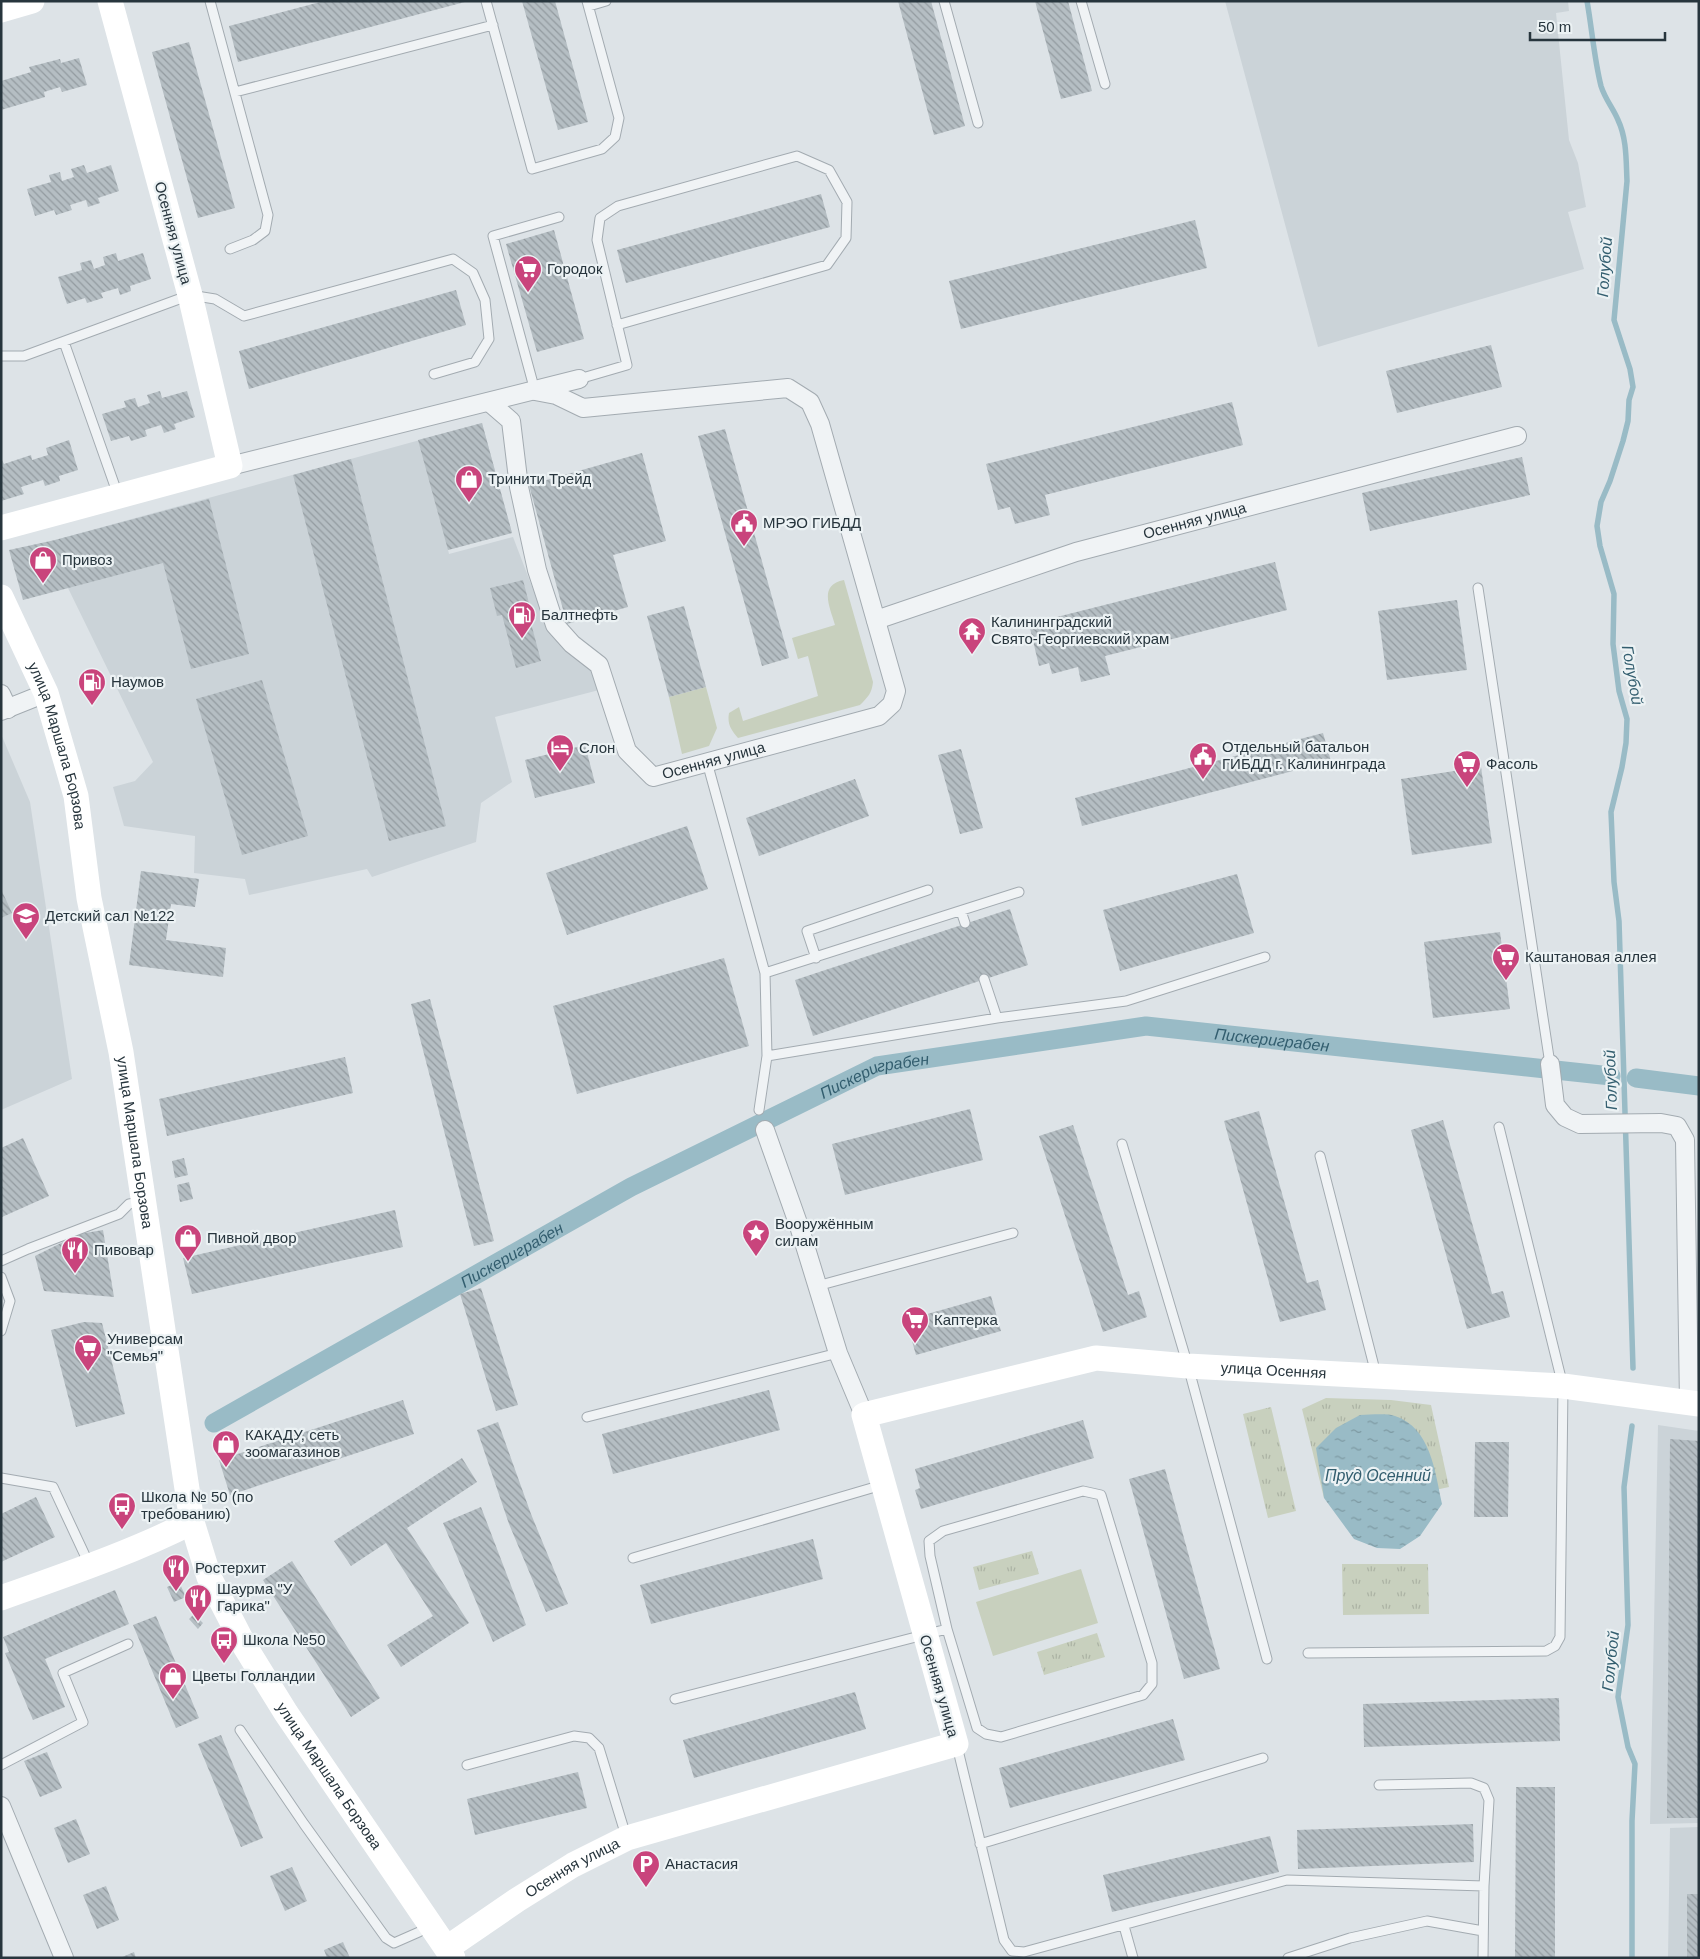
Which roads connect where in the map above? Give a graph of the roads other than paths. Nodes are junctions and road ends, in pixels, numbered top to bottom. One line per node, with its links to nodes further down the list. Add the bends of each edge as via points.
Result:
1 (32, 1): 9 (street)
2 (110, 1): 16 (street, Осенняя улица)
3 (210, 1): 12 (lane)
4 (486, 1): 10 (lane)
5 (606, 1): 8 (lane)
6 (944, 1): 13 (lane)
7 (1082, 1): 11 (lane)
8 (588, 4): 10 (lane, via 620,118 615,137 602,149 532,169)
9 (1, 10)
10 (493, 25): 12 (lane)
11 (1105, 84)
12 (235, 92): 15 (lane, via 268,215 265,231 253,240)
13 (978, 123)
14 (559, 217): 22 (lane, via 493,236)
15 (230, 249)
16 (190, 295): 18 (lane); 20 (lane, via 215,299 244,316 453,259 473,273 485,300 489,339 475,362); 25 (street, Осенняя улица)
17 (617, 325): 17 (lane, via 827,265 846,238 847,202 829,170 797,156 618,206 600,218 598,240); 21 (lane, via 627,365)
18 (64, 342): 19 (lane, via 24,356); 26 (lane)
19 (1, 356)
20 (434, 374)
21 (579, 379): 22 (street, Осенняя улица)
22 (535, 391): 23 (street, Осенняя улица); 30 (street, Осенняя улица, via 556,395 583,408 788,388 810,402 820,424)
23 (489, 402): 25 (street, Осенняя улица); 33 (street, Осенняя улица, via 511,421 519,487 536,570 555,626 599,665 626,751 653,777)
24 (1517, 436): 30 (street, Осенняя улица, via 1076,552)
25 (230, 466): 26 (street, Осенняя улица)
26 (118, 497): 27 (street, Осенняя улица)
27 (1, 528)
28 (1478, 588): 44 (lane)
29 (1, 596): 31 (street, улица Маршала Борзова)
30 (876, 620): 33 (street, Осенняя улица, via 896,691 892,704 879,716)
31 (46, 693): 32 (street); 50 (street, улица Маршала Борзова, via 76,796 89,898 121,1052)
32 (4, 704)
33 (707, 762): 40 (lane)
34 (928, 890): 39 (lane, via 807,931)
35 (1018, 892): 36 (lane)
36 (961, 910): 37 (lane); 39 (lane)
37 (965, 923)
38 (1265, 957): 42 (lane, via 1126,1001)
39 (816, 958): 40 (lane)
40 (765, 973): 43 (lane)
41 (984, 979): 42 (lane)
42 (997, 1018): 43 (lane)
43 (767, 1056): 45 (lane)
44 (1551, 1070): 60 (street, via 1555,1105 1565,1117 1580,1124 1661,1123 1677,1126 1686,1140)
45 (759, 1110)
46 (1499, 1127): 59 (lane)
47 (765, 1130): 54 (street, Осенняя улица)
48 (1122, 1144): 57 (lane)
49 (1320, 1156): 58 (lane)
50 (144, 1201): 52 (lane, via 130,1204 119,1214); 65 (street, улица Маршала Борзова)
51 (1013, 1233): 54 (lane)
52 (1, 1261)
53 (1, 1277): 55 (lane, via 10,1300)
54 (817, 1286): 56 (street, Осенняя улица)
55 (1, 1331)
56 (838, 1353): 61 (street, Осенняя улица); 62 (lane)
57 (1188, 1366): 58 (street, улица Осенняя); 61 (street, улица Осенняя, via 1096,1358); 72 (lane)
58 (1376, 1376): 59 (street, улица Осенняя)
59 (1563, 1386): 60 (street, улица Осенняя); 71 (lane, via 1560,1638 1555,1646 1546,1651)
60 (1694, 1403)
61 (864, 1415): 64 (street, Осенняя улица)
62 (587, 1417)
63 (1, 1478): 67 (lane, via 53,1488)
64 (885, 1485): 66 (lane); 69 (street, Осенняя улица)
65 (192, 1522): 67 (street); 84 (street, улица Маршала Борзова, via 209,1578 244,1645 291,1721)
66 (633, 1558)
67 (90, 1566): 68 (street)
68 (1, 1598)
69 (936, 1632): 69 (lane, via 928,1540 953,1528 1083,1491 1093,1493 1101,1495 1152,1663 1152,1684 1143,1694 1134,1697 1001,1737 986,1734 977,1728); 73 (lane); 75 (street, Осенняя улица)
70 (128, 1644): 77 (lane, via 63,1673 83,1722)
71 (1308, 1653)
72 (1267, 1659)
73 (675, 1699)
74 (240, 1730): 84 (lane, via 386,1938 394,1943)
75 (956, 1744): 81 (street, Осенняя улица); 82 (lane)
76 (1263, 1758): 82 (lane)
77 (1, 1765)
78 (467, 1765): 81 (lane, via 574,1736 589,1738 599,1748)
79 (1379, 1786): 83 (lane, via 1472,1783 1484,1788 1489,1800)
80 (1, 1806): 88 (street)
81 (627, 1838): 87 (street, Осенняя улица, via 573,1864 517,1900)
82 (980, 1844): 85 (lane, via 1004,1940 1012,1950 1024,1952)
83 (1484, 1886): 85 (lane, via 1288,1880); 86 (lane)
84 (430, 1924): 87 (street, улица Маршала Борзова)
85 (1124, 1926): 89 (lane)
86 (1483, 1931): 90 (lane, via 1427,1921 1350,1938); 91 (lane)
87 (450, 1953)
88 (64, 1958)
89 (1133, 1958)
90 (1288, 1958)
91 (1483, 1958)

